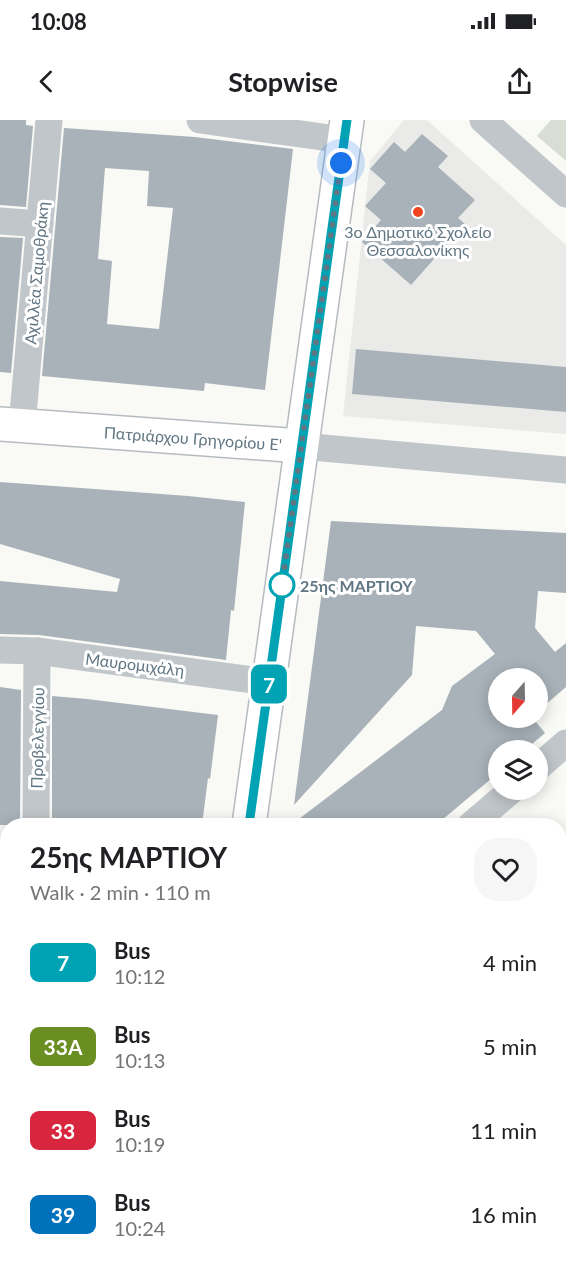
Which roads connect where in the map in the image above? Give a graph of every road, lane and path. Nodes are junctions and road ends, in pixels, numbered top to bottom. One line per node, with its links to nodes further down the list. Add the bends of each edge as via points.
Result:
1 (49, 120): 7 (street, Αχιλλέα Σαμοθράκη)
2 (200, 120): 4 (street)
3 (483, 120): 5 (street)
4 (345, 130): 9 (main road)
5 (566, 194)
6 (0, 221): 7 (street)
7 (40, 224): 8 (street, Αχιλλέα Σαμοθράκη)
8 (11, 425): 9 (main road, Πατριάρχου Γρηγορίου Ε')
9 (301, 446): 10 (street, Πατριάρχου Γρηγορίου Ε'); 13 (main road)
10 (566, 470)
11 (0, 650): 12 (street, Μαυρομιχάλη)
12 (38, 651): 13 (street, Μαυρομιχάλη); 17 (street, Προβελεγγίου)
13 (269, 681): 18 (main road)
14 (566, 743): 15 (street)
15 (548, 759)
16 (500, 800): 19 (street)
17 (36, 818)
18 (250, 818)
19 (479, 818)

